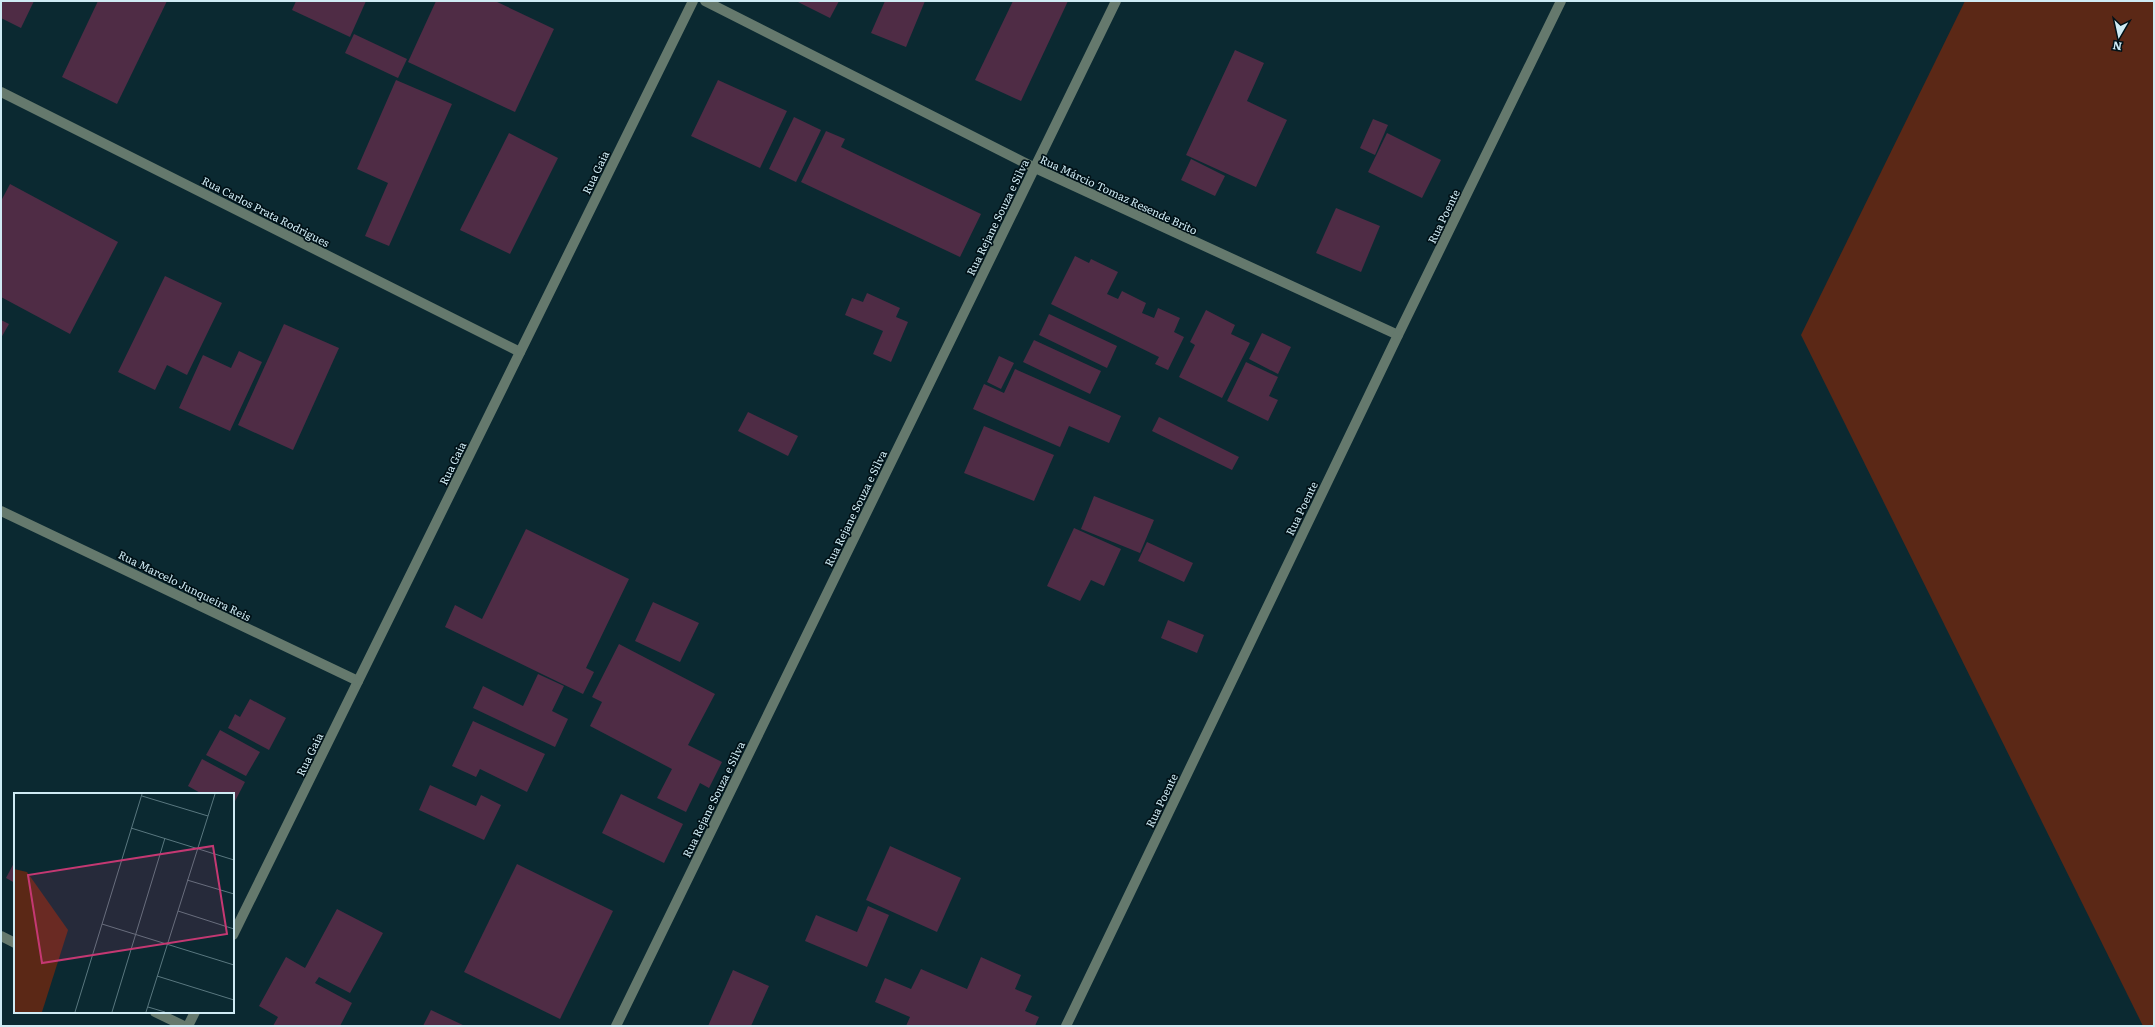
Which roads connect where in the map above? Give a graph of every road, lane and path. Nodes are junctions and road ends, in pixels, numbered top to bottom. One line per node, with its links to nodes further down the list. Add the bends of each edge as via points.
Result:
1 (693, 1): 8 (street, Rua Gaia)
2 (705, 1): 6 (street, Rua Márcio Tomaz Resende Brito)
3 (1116, 1): 6 (street, Rua Rejane Souza e Silva)
4 (1561, 1): 7 (street, Rua Poente)
5 (1, 92): 8 (street, Rua Carlos Prata Rodrigues)
6 (1034, 168): 7 (street, Rua Márcio Tomaz Resende Brito); 18 (street, Rua Rejane Souza e Silva)
7 (1398, 335): 19 (street, Rua Poente)
8 (520, 352): 10 (street, Rua Gaia)
9 (1, 511): 10 (street, Rua Marcelo Junqueira Reis)
10 (358, 682): 11 (street, Rua Gaia)
11 (234, 933)
12 (1, 936): 13 (street)
13 (14, 942)
14 (157, 1013): 16 (street)
15 (194, 1013): 17 (street)
16 (184, 1026)
17 (188, 1026)
18 (616, 1026)
19 (1066, 1026)

